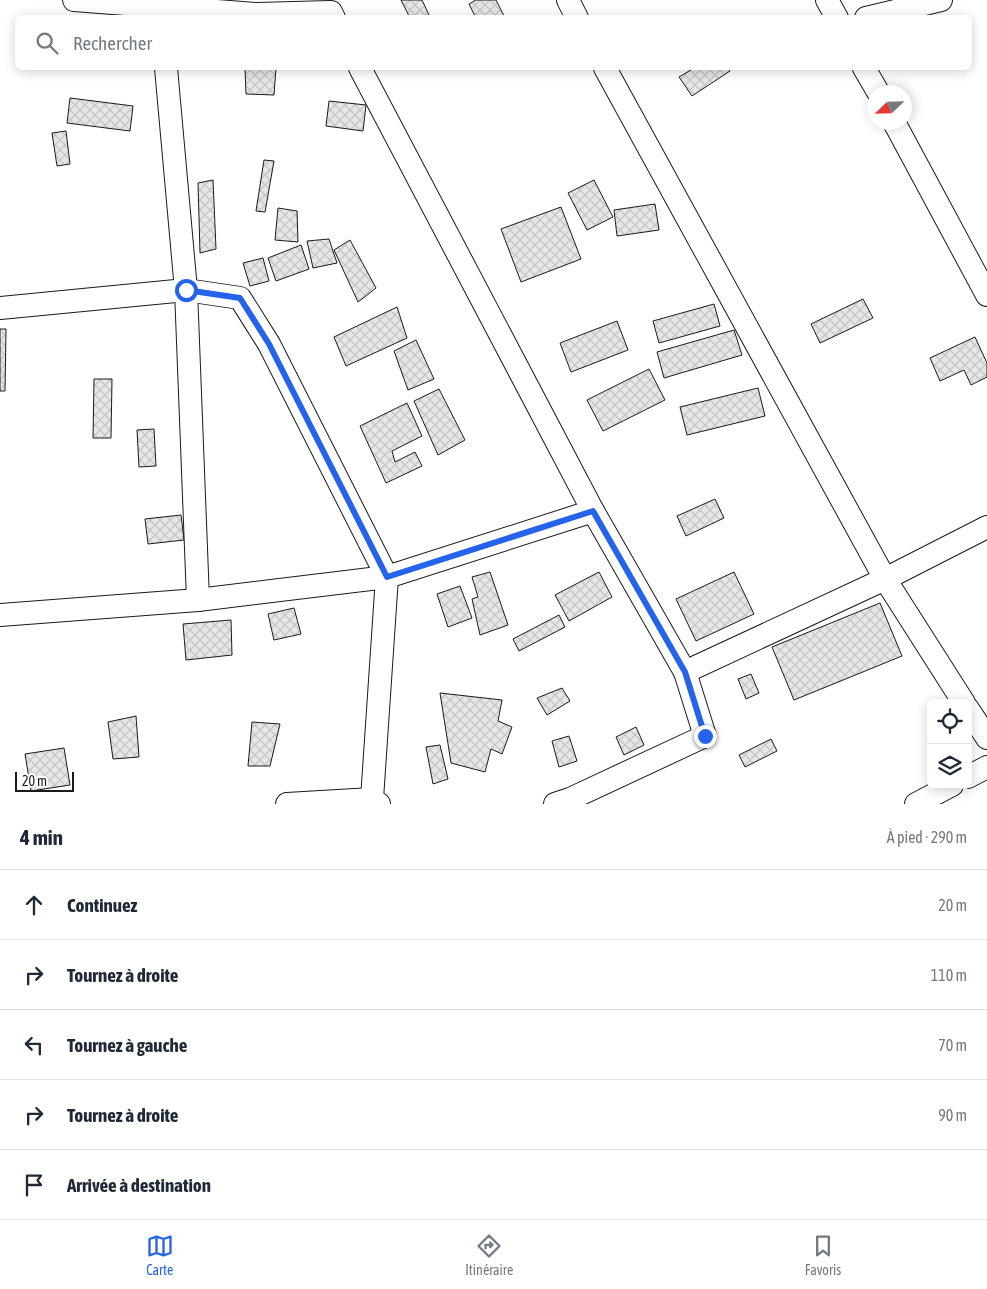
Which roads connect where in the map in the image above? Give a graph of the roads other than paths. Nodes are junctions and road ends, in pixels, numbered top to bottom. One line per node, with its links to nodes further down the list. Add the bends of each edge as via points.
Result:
1 (74, 0): 5 (street)
2 (568, 0): 7 (street)
3 (826, 0): 8 (street)
4 (941, 0): 9 (street)
5 (161, 8): 6 (street, via 256,14)
6 (336, 10)
7 (576, 15)
8 (835, 15)
9 (878, 15)
10 (166, 70): 16 (street)
11 (361, 70): 19 (street)
12 (606, 70): 22 (street)
13 (865, 70): 14 (street)
14 (874, 85)
15 (898, 130): 17 (street)
16 (186, 290): 18 (street); 21 (street, via 240,298 269,344); 23 (street)
17 (987, 295)
18 (0, 308)
19 (593, 511): 21 (street); 25 (street)
20 (987, 527): 22 (street)
21 (387, 577): 23 (street); 32 (street)
22 (885, 579): 25 (street); 26 (street)
23 (198, 600): 24 (street)
24 (0, 615)
25 (685, 672): 34 (street, via 705,736)
26 (961, 699)
27 (972, 715): 28 (street)
28 (987, 738)
29 (987, 768): 30 (street)
30 (972, 775)
31 (944, 789): 35 (street)
32 (376, 802): 33 (street)
33 (287, 804)
34 (555, 804)
35 (916, 804)

